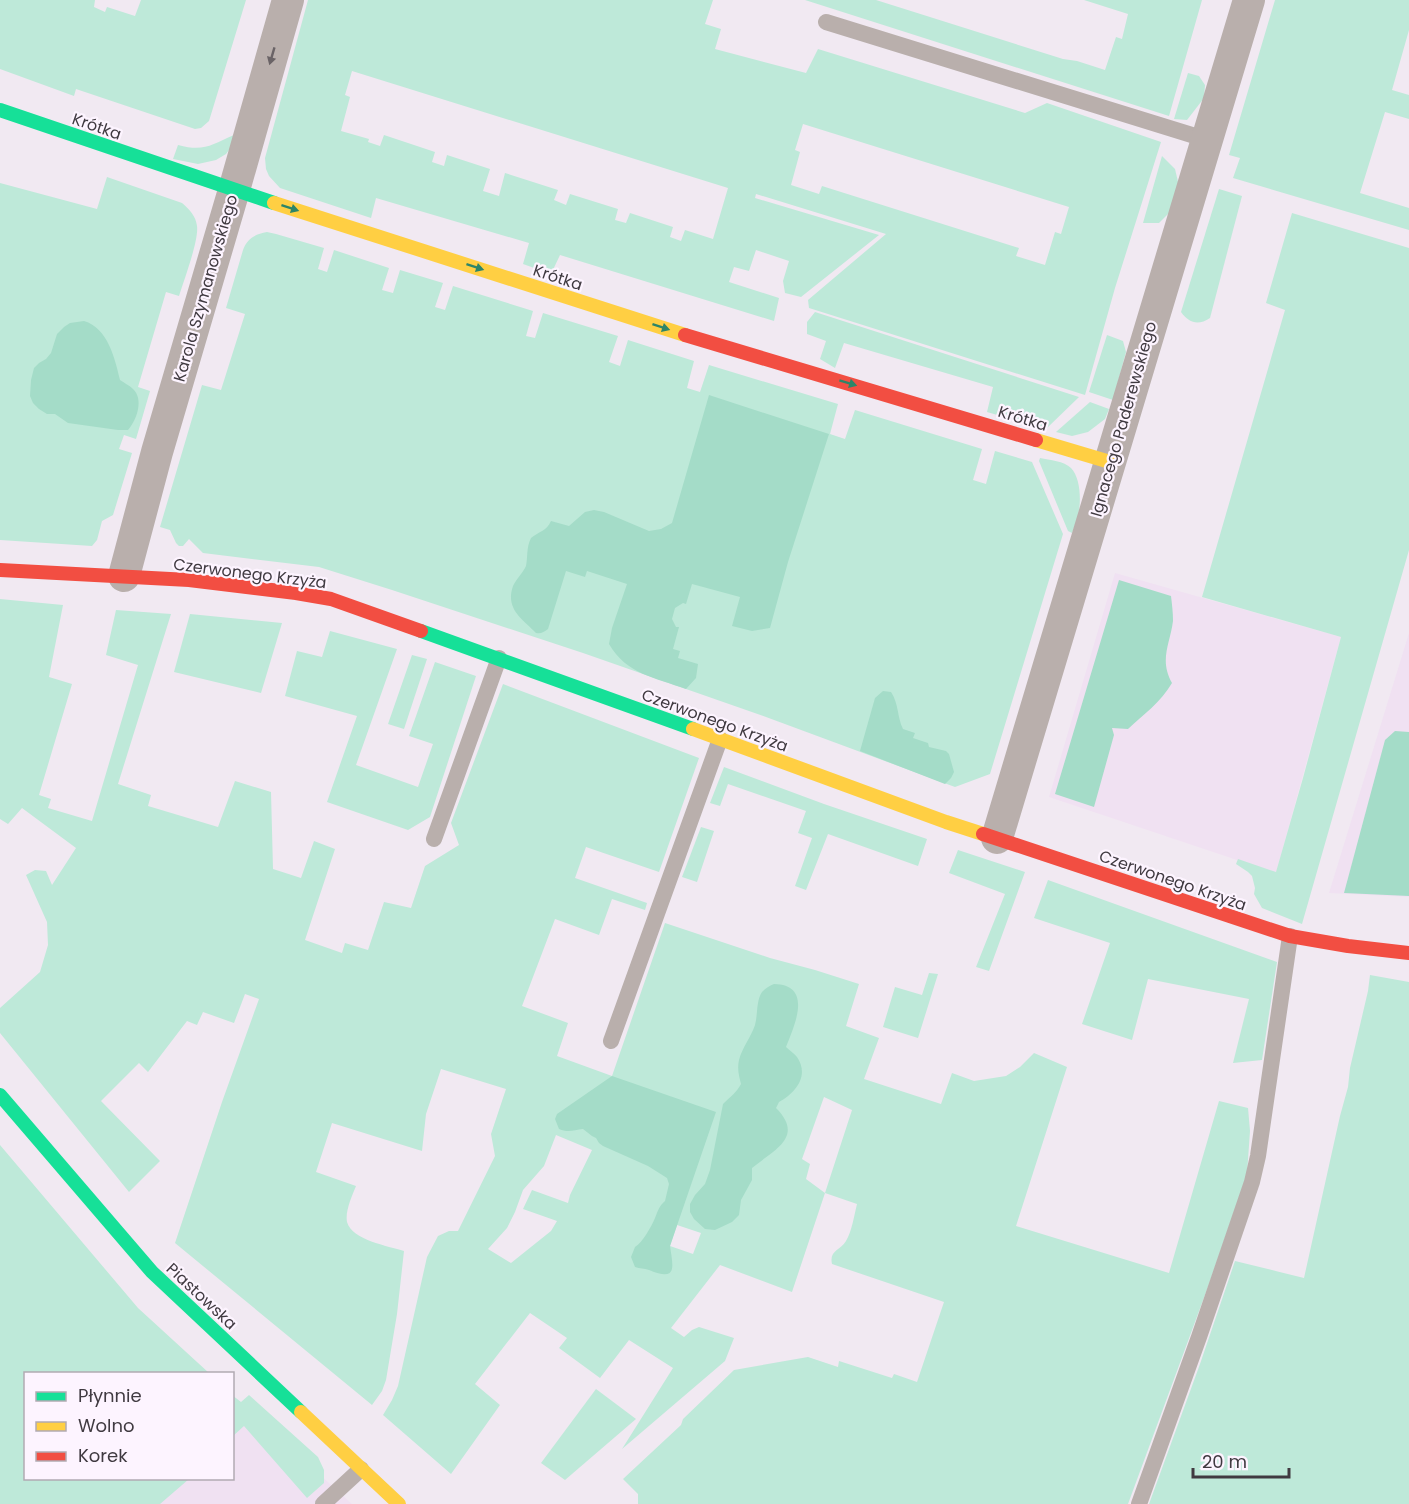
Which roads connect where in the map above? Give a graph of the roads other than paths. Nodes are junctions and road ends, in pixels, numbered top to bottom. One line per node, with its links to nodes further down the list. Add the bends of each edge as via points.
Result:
1 (288, 0): 6 (street, Karola Szymanowskiego, one-way to 6)
2 (1249, 0): 5 (street, Ignacego Paderewskiego)
3 (826, 22): 5 (lane)
4 (0, 110): 6 (street, Krótka)
5 (1208, 140): 7 (street, Ignacego Paderewskiego)
6 (234, 190): 7 (street, Krótka, one-way to 7, via 676,332); 9 (street, Karola Szymanowskiego)
7 (1110, 462): 12 (street, Ignacego Paderewskiego)
8 (0, 570): 9 (street, Czerwonego Krzyża)
9 (124, 576): 10 (street, Czerwonego Krzyża, via 189,580 331,599)
10 (499, 658): 11 (street, Czerwonego Krzyża); 13 (lane)
11 (720, 739): 12 (street, Czerwonego Krzyża); 16 (lane)
12 (997, 838): 14 (street, Czerwonego Krzyża)
13 (434, 839)
14 (1290, 936): 15 (street, Czerwonego Krzyża); 21 (lane, via 1252,1182)
15 (1409, 953)
16 (611, 1041)
17 (0, 1095): 18 (street, Piastowska, via 152,1272)
18 (361, 1469): 19 (lane); 20 (street, Piastowska)
19 (323, 1504)
20 (399, 1504)
21 (1139, 1504)

